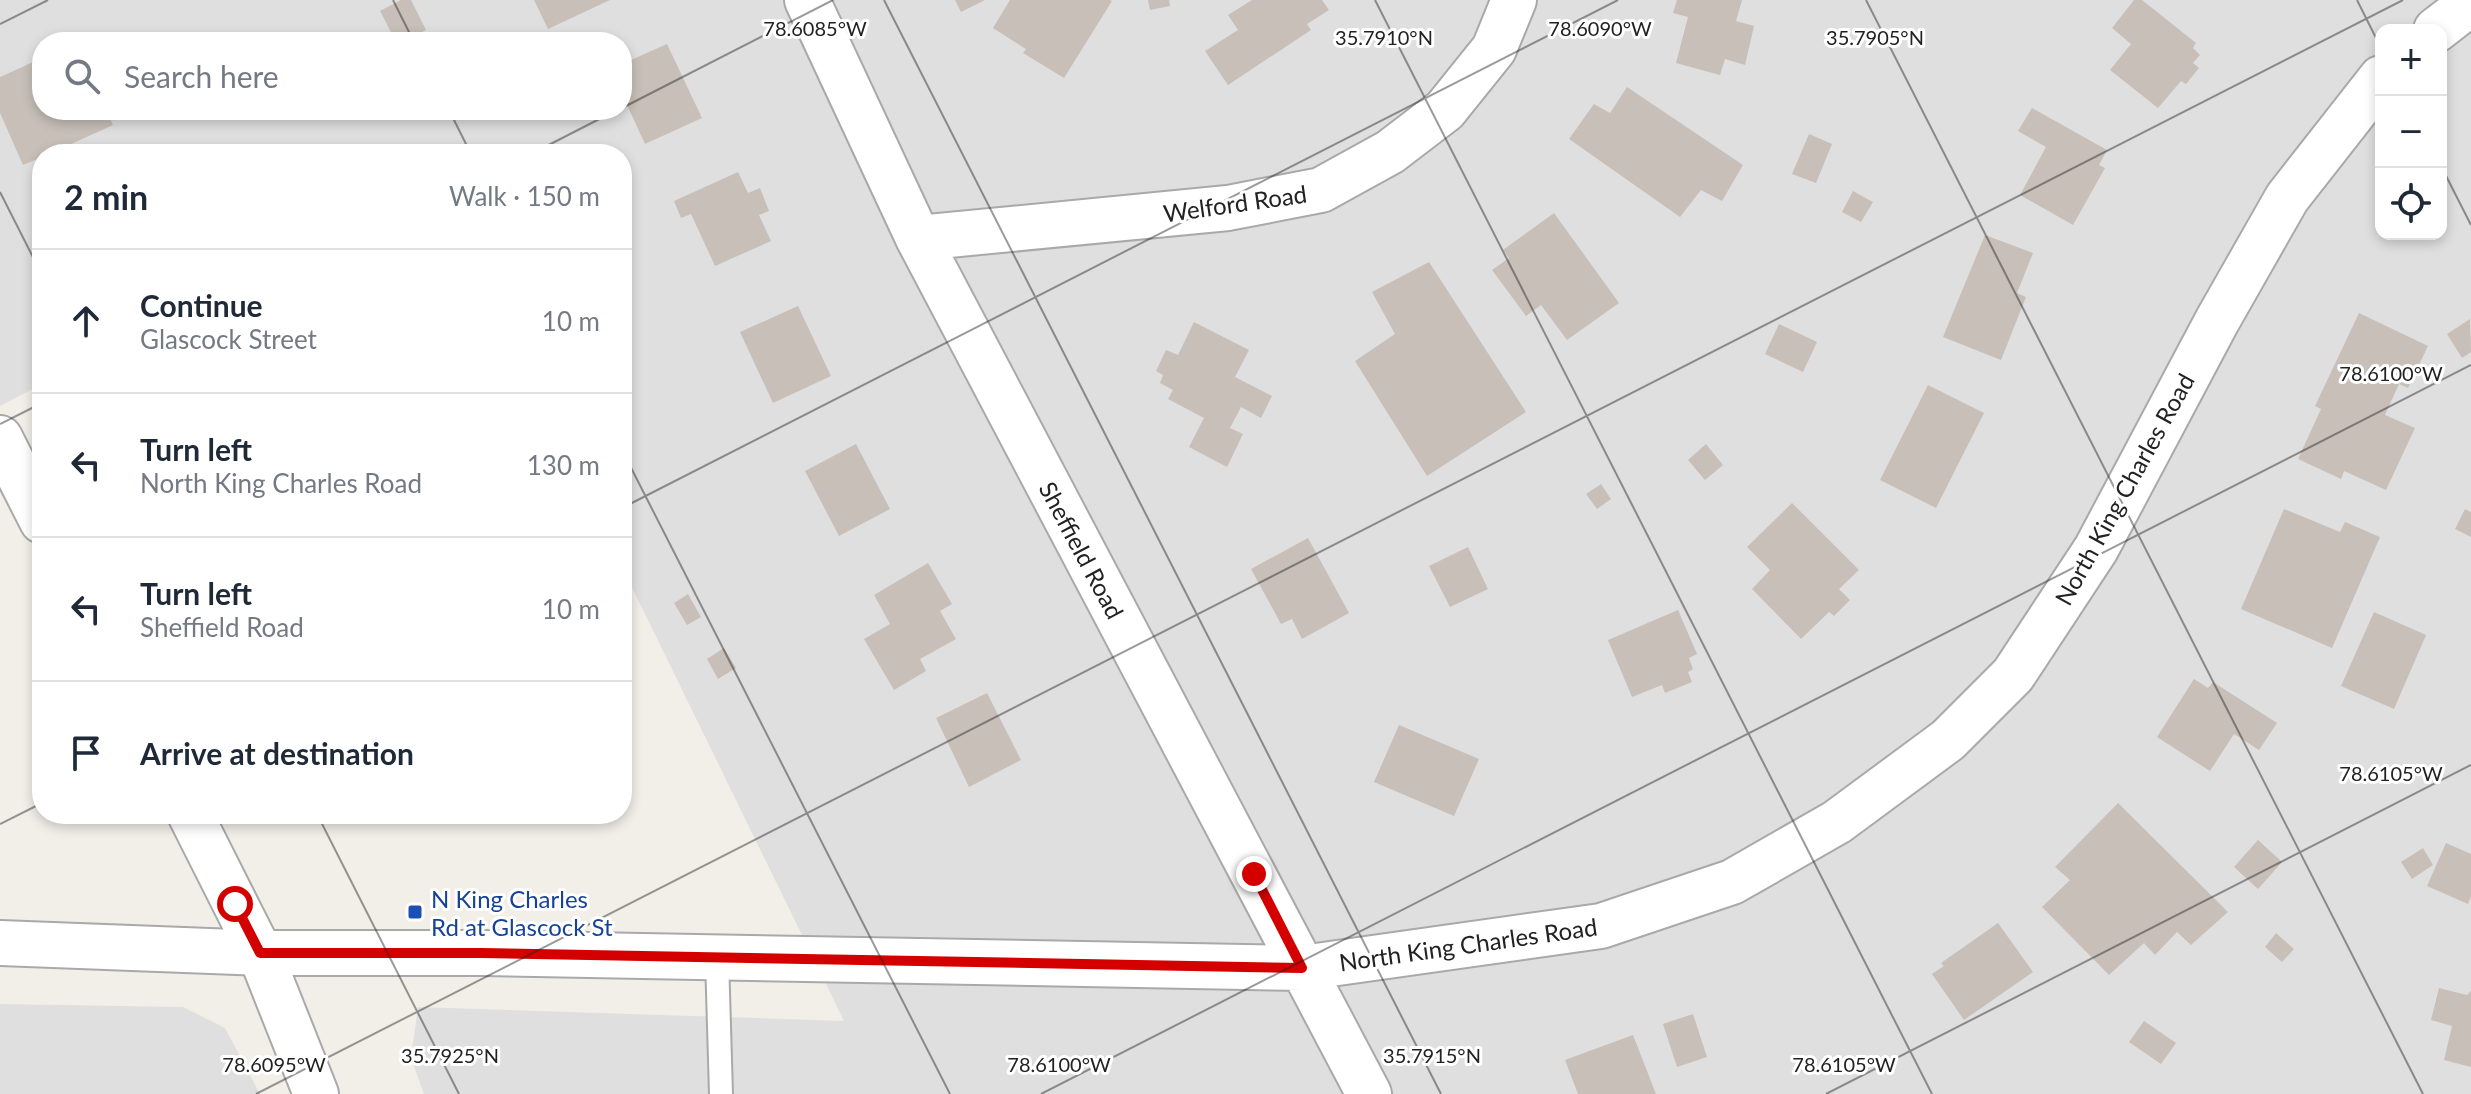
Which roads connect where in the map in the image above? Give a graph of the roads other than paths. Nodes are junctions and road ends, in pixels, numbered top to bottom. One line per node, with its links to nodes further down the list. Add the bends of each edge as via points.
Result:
1 (807, 0): 6 (street, Sheffield Road)
2 (1514, 0): 6 (street, Welford Road, via 1494,49 1445,110 1390,152 1321,190 1228,208)
3 (2471, 3): 4 (street)
4 (2444, 24)
5 (2375, 86): 13 (street, North King Charles Road, via 2287,198 2096,549 2063,600 2013,675 1948,740 1837,822 1732,882 1601,926)
6 (918, 238): 13 (street, Sheffield Road)
7 (0, 438): 8 (street)
8 (32, 501)
9 (195, 824): 11 (street)
10 (0, 943): 11 (street, North King Charles Road)
11 (260, 953): 12 (street, North King Charles Road); 14 (street)
12 (717, 958): 13 (street, North King Charles Road); 15 (lane)
13 (1302, 968): 16 (street, Sheffield Road)
14 (316, 1094)
15 (721, 1094)
16 (1369, 1094)

